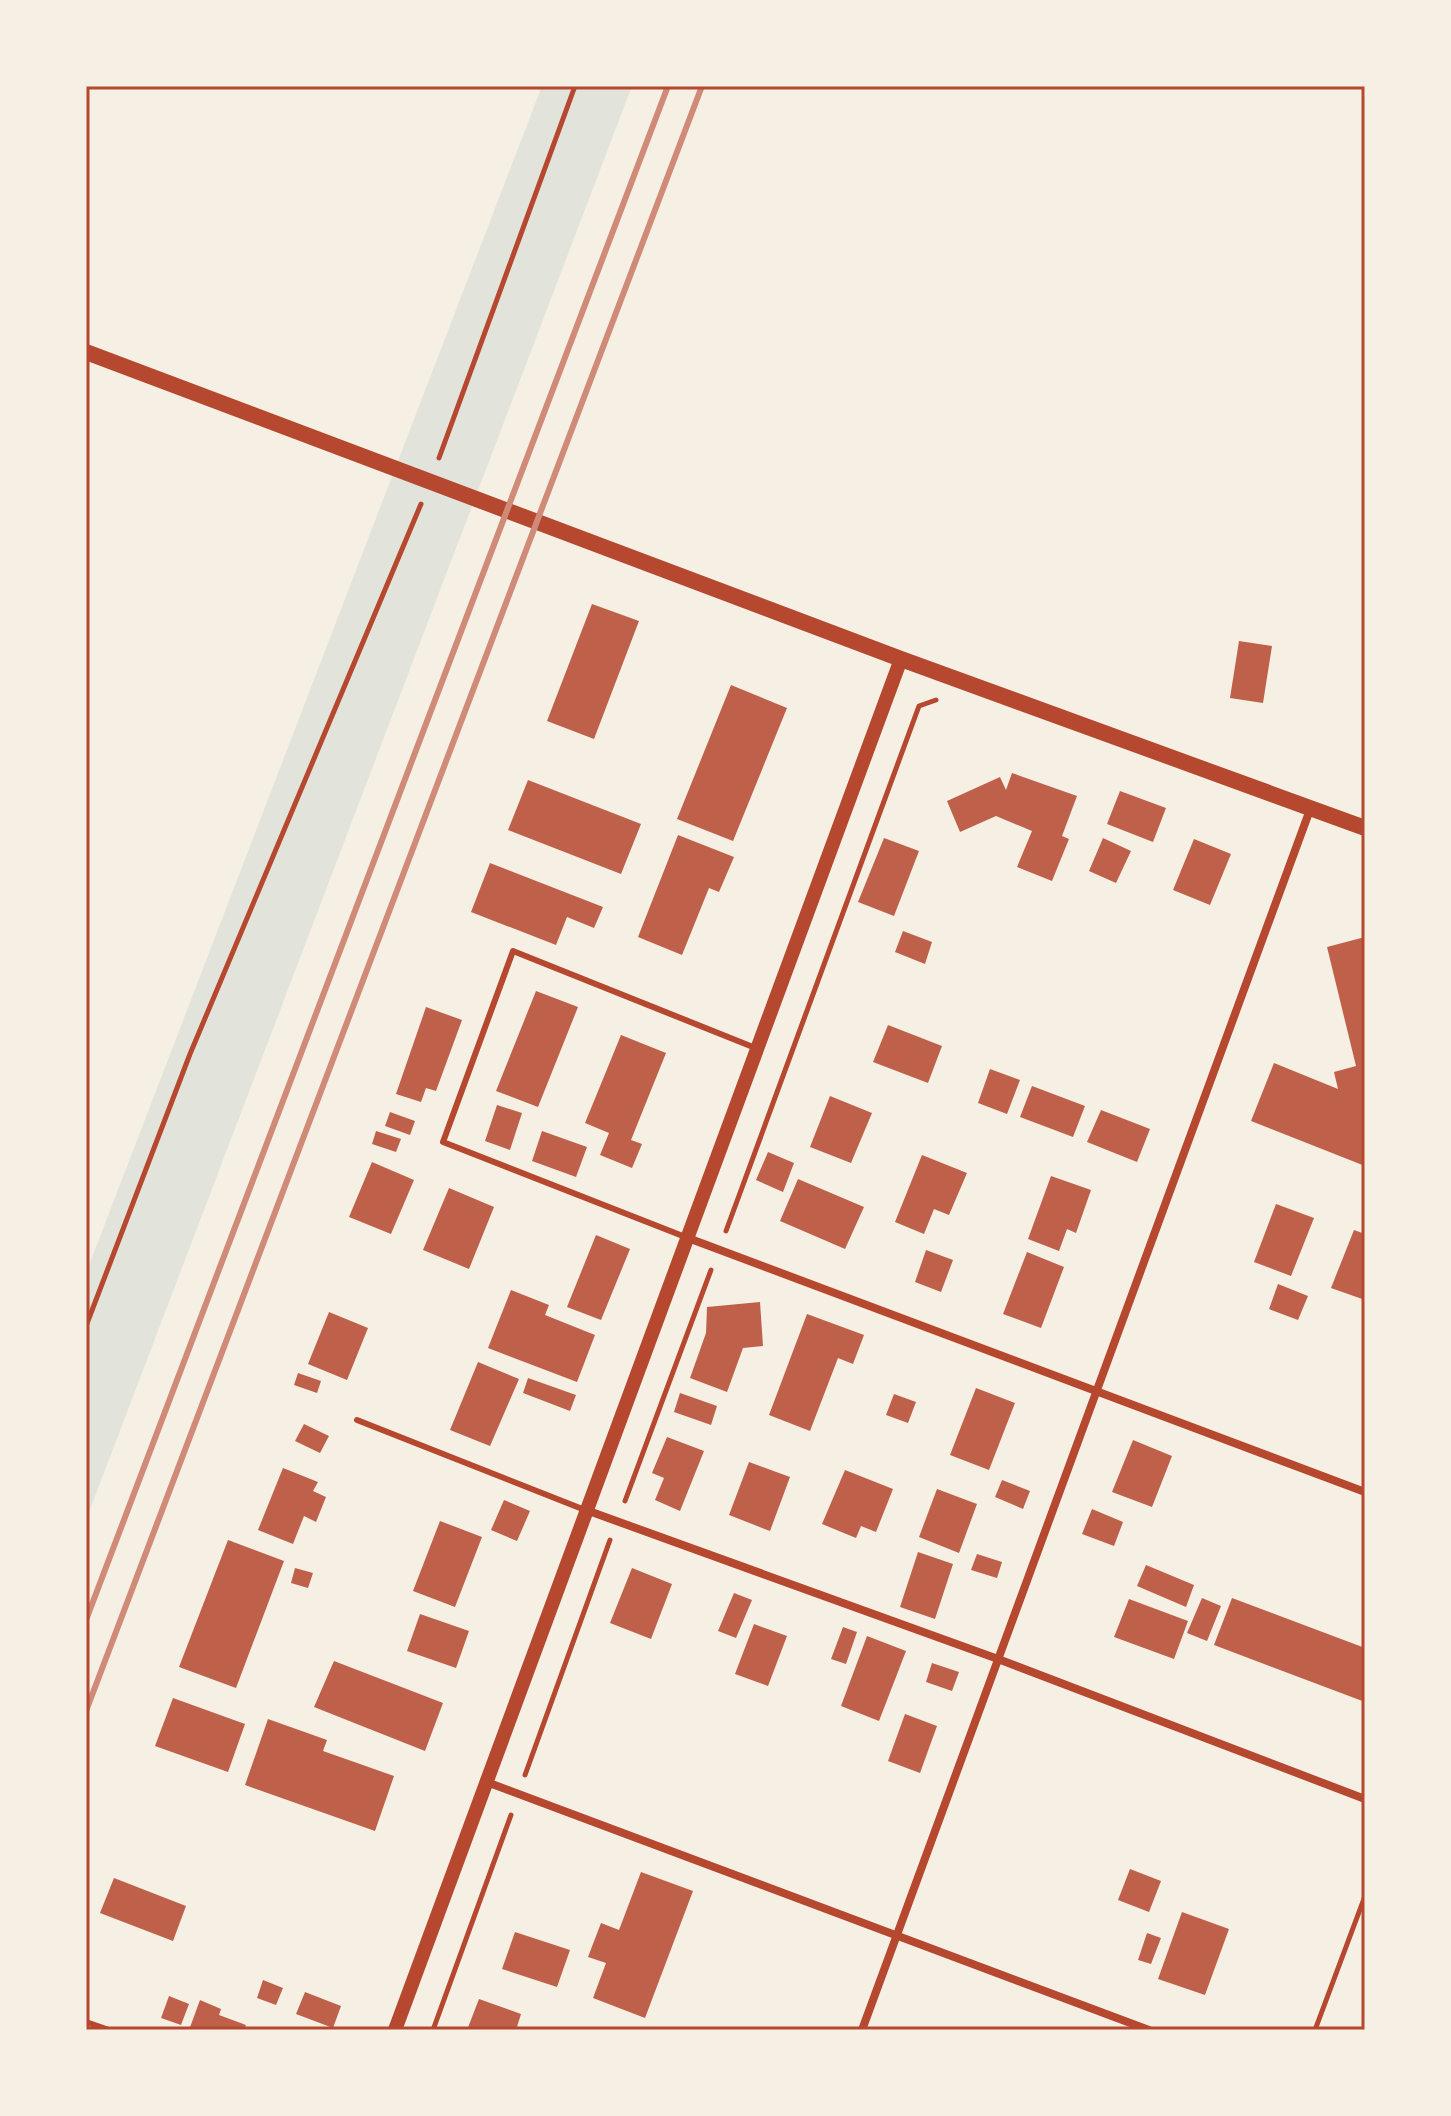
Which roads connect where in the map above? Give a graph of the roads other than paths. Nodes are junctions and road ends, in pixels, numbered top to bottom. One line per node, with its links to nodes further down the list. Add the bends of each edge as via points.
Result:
1 (86, 352): 2 (main road)
2 (901, 659): 3 (main road); 5 (street)
3 (1311, 807): 4 (main road); 7 (street)
4 (1365, 828)
5 (758, 1049): 6 (street); 6 (lane, via 513,951 443,1142)
6 (688, 1238): 7 (street); 10 (street)
7 (1097, 1390): 9 (street); 11 (street)
8 (357, 1420): 10 (lane)
9 (1365, 1492)
10 (585, 1510): 11 (street); 12 (street)
11 (998, 1659): 13 (street); 14 (street)
12 (484, 1781): 14 (street); 17 (street)
13 (1365, 1799)
14 (897, 1936): 18 (street); 19 (street)
15 (86, 2022): 16 (lane)
16 (109, 2030)
17 (395, 2030)
18 (862, 2030)
19 (1149, 2030)

